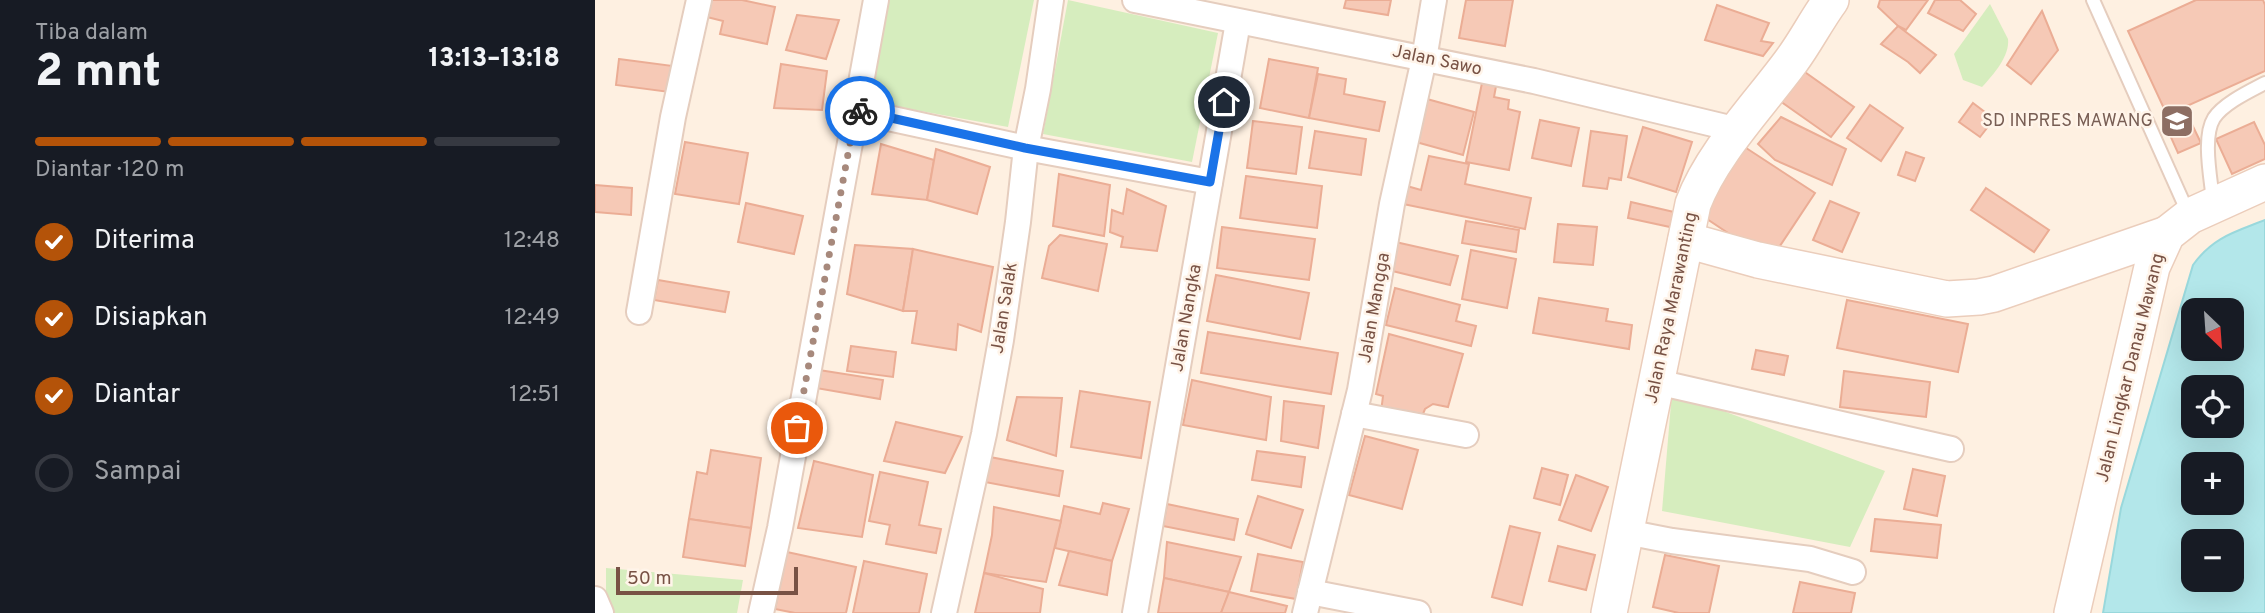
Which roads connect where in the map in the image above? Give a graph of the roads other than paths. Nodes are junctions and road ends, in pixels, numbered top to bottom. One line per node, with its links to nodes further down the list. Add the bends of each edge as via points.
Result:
1 (699, 0): 18 (street)
2 (876, 0): 11 (street)
3 (1051, 0): 13 (street, Jalan Salak)
4 (1135, 0): 8 (street, Jalan Sawo)
5 (1434, 0): 9 (street, Jalan Mangga)
6 (1831, 0): 12 (street, Jalan Raya Marawanting, via 1794,58)
7 (2093, 0): 16 (lane)
8 (1235, 14): 9 (street, Jalan Sawo); 14 (street, Jalan Nangka)
9 (1424, 59): 12 (street, Jalan Sawo); 20 (street, Jalan Mangga)
10 (2265, 83): 16 (lane, via 2234,100 2214,118)
11 (856, 111): 13 (street); 29 (street)
12 (1738, 130): 17 (street, Jalan Raya Marawanting, via 1697,192)
13 (1025, 148): 14 (street); 30 (street, Jalan Salak, via 1001,340)
14 (1210, 182): 31 (street, Jalan Nangka)
15 (2265, 182): 16 (street)
16 (2190, 218): 17 (street, via 1979,298 1947,299 1758,260); 33 (street, Jalan Lingkar Danau Mawang, via 2153,267)
17 (1686, 240): 19 (street, Jalan Raya Marawanting)
18 (639, 312)
19 (1657, 382): 22 (street); 23 (street, Jalan Raya Marawanting)
20 (1354, 414): 21 (street); 26 (street, Jalan Mangga)
21 (1466, 436)
22 (1951, 449)
23 (1626, 532): 24 (street, via 1810,559); 32 (street, Jalan Raya Marawanting)
24 (1853, 572)
25 (595, 599): 28 (street)
26 (1307, 603): 27 (street)
27 (1402, 612)
28 (601, 613)
29 (761, 613)
30 (944, 613)
31 (1135, 613)
32 (1609, 613)
33 (2072, 613)

